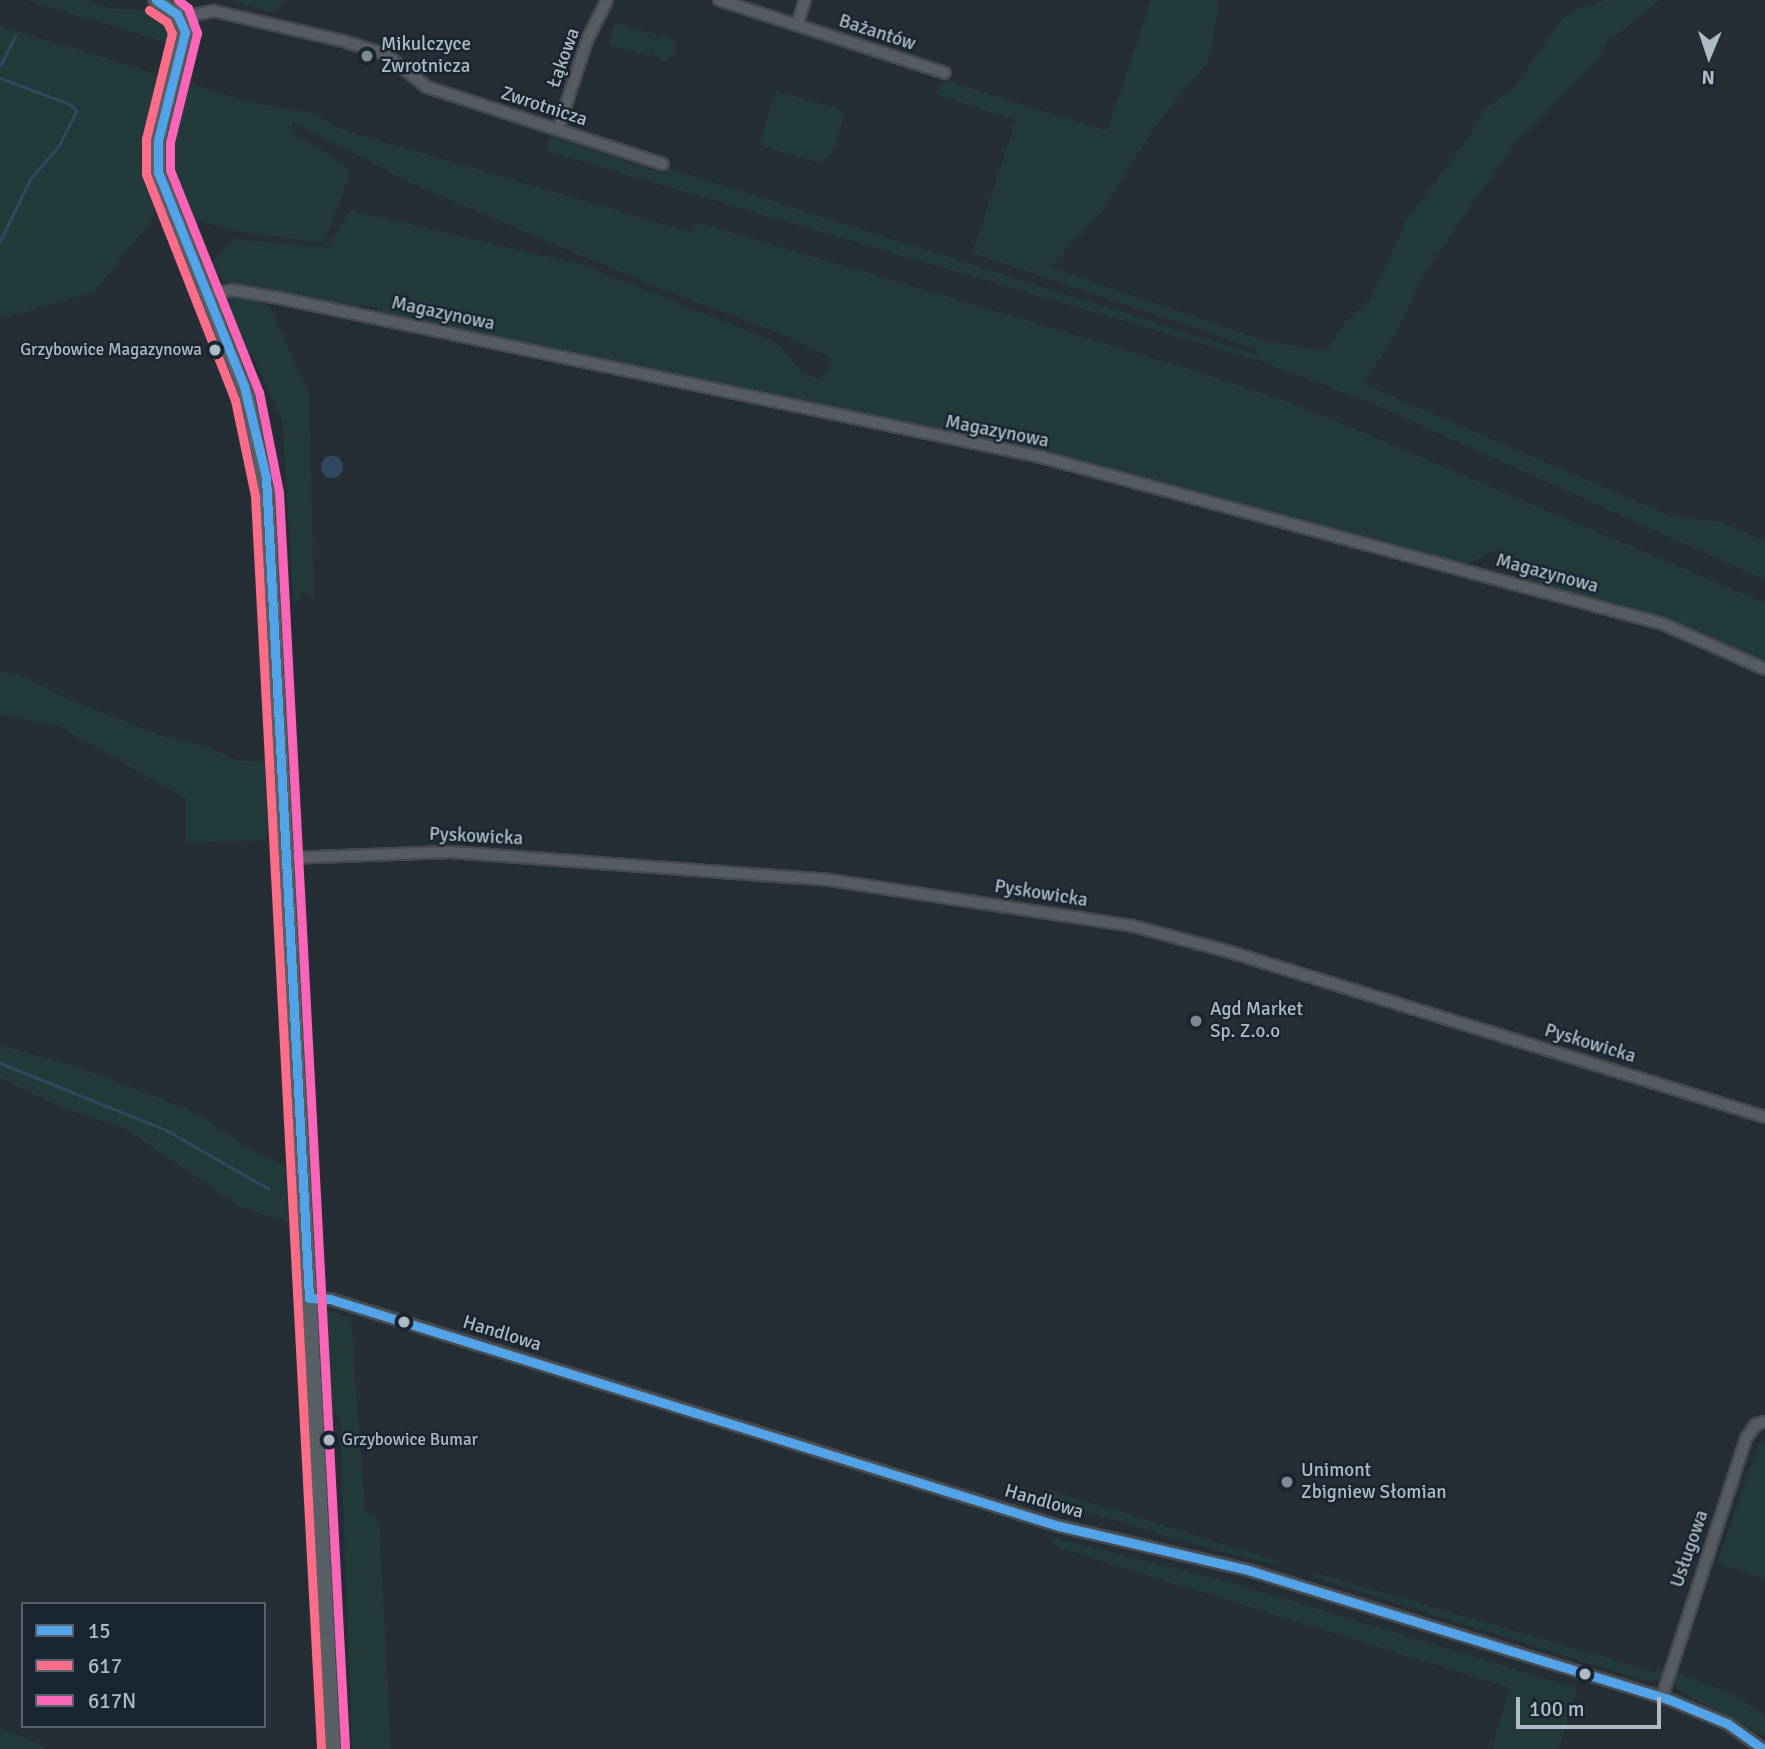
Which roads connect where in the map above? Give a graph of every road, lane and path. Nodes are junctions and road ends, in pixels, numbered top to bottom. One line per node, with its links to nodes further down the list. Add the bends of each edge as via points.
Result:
1 (156, 0): 5 (main road)
2 (607, 0): 8 (street, Łąkowa, via 588,38)
3 (719, 0): 6 (street, Bażantów)
4 (805, 0): 6 (street)
5 (180, 18): 8 (street, Zwrotnicza, via 214,11 340,40 385,54 427,87); 10 (main road, via 185,40 158,140 157,165)
6 (797, 25): 7 (street, Bażantów)
7 (945, 73)
8 (558, 129): 9 (street, Zwrotnicza)
9 (663, 164)
10 (207, 295): 11 (street, Magazynowa, via 232,290 274,297 1041,457 1663,624); 12 (main road, via 244,386 264,464)
11 (1765, 669)
12 (286, 858): 13 (street, Pyskowicka, via 450,852 829,880 1133,926 1209,945); 14 (main road)
13 (1765, 1117)
14 (309, 1298): 16 (street, Handlowa, via 330,1299 1047,1522 1238,1567); 17 (main road)
15 (1765, 1422): 16 (street, Usługowa, via 1756,1424 1746,1438)
16 (1662, 1697): 18 (street, Handlowa, via 1728,1724)
17 (333, 1749)
18 (1763, 1749)

